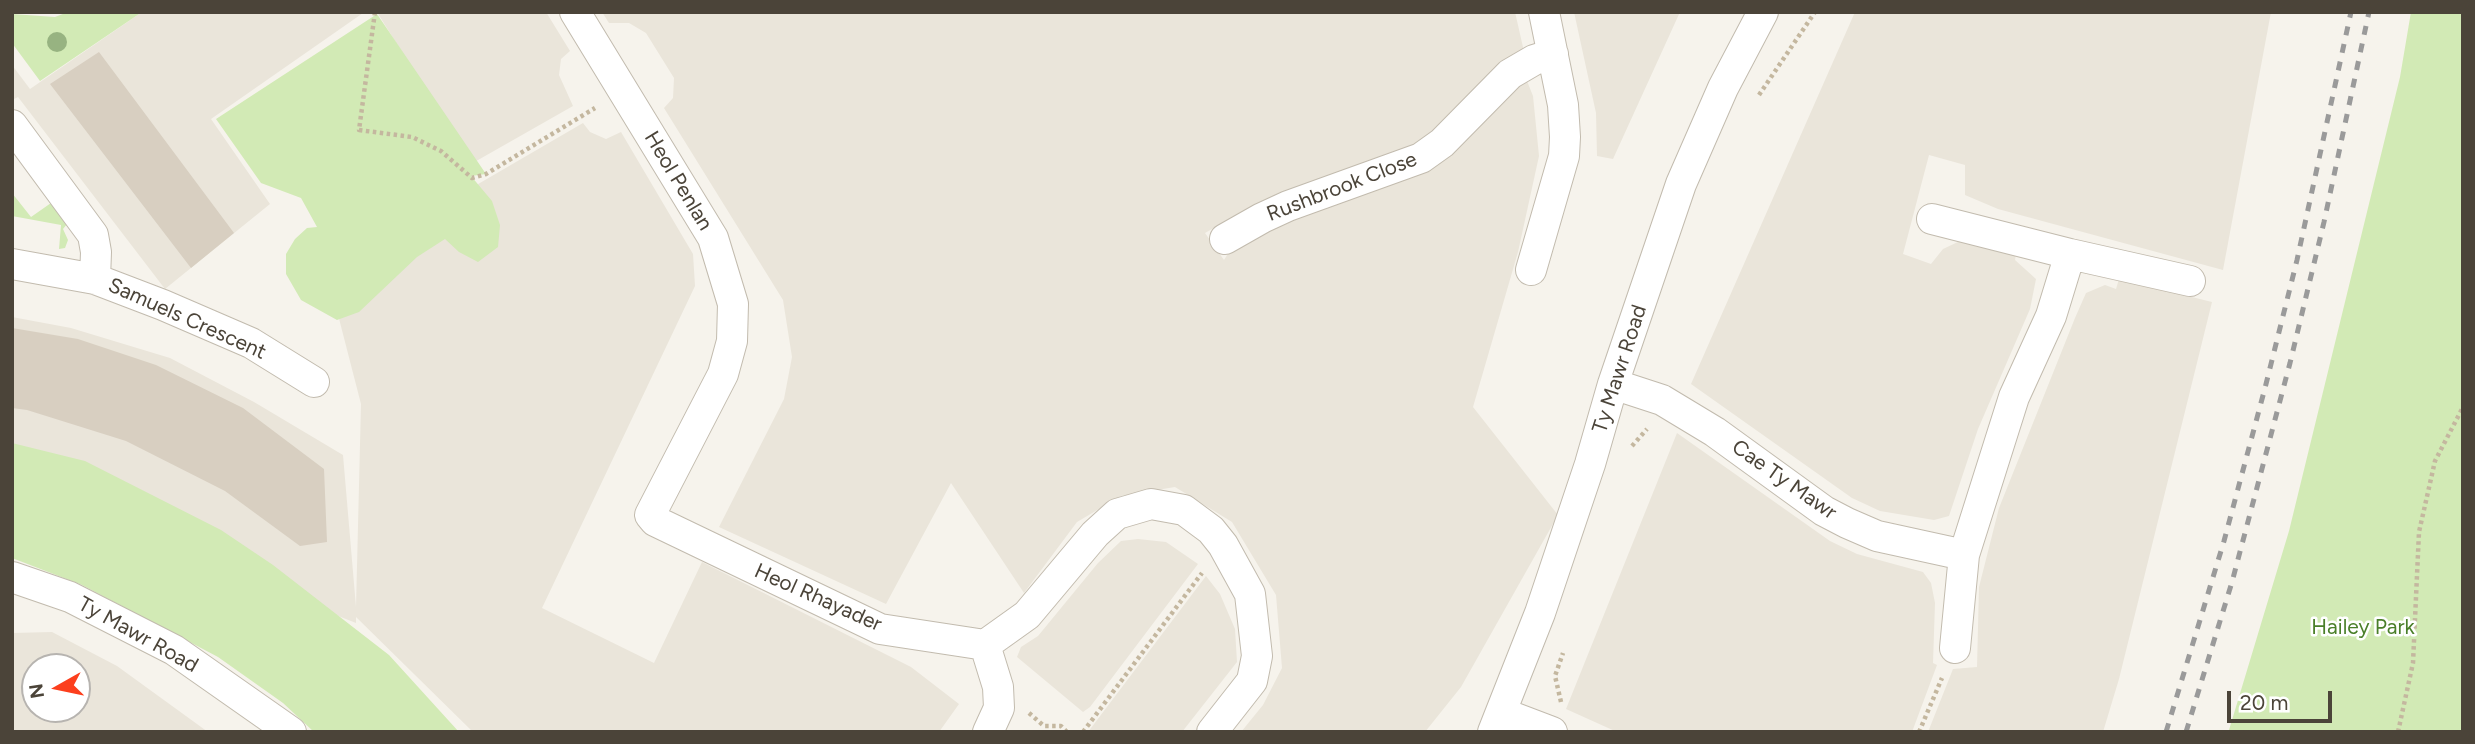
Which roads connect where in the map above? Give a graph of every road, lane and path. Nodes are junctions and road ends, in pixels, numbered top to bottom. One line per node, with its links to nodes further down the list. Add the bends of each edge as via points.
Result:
1 (375, 12): 7 (path, via 359,130 412,137 441,151 471,177 486,174)
2 (575, 12): 7 (street, Heol Penlan)
3 (1544, 12): 6 (street)
4 (1763, 12): 18 (street, Ty Mawr Road, via 1681,184)
5 (1815, 12): 8 (path)
6 (1553, 54): 11 (street, Rushbrook Close, via 1510,74 1442,143 1421,158 1287,206); 14 (street, via 1563,105 1564,156)
7 (623, 91): 20 (street, Heol Penlan, via 713,238 733,304 732,341 723,374)
8 (1753, 105)
9 (12, 125): 15 (street, Samuels Crescent, via 93,234)
10 (1932, 219): 12 (street)
11 (1225, 239)
12 (2070, 254): 16 (street); 22 (street, via 2051,316 2014,397)
13 (12, 264): 15 (street, Samuels Crescent)
14 (1531, 270)
15 (95, 279): 17 (street, Samuels Crescent, via 250,343)
16 (2189, 281)
17 (314, 382)
18 (1613, 384): 22 (street, Cae Ty Mawr, via 1662,400 1847,523 1877,536); 26 (street, Ty Mawr Road, via 1540,613)
19 (2463, 407): 33 (path, via 2435,461 2419,532 2413,663)
20 (650, 515): 24 (street, Heol Rhayader, via 880,629)
21 (1223, 545): 24 (street, via 1184,510 1151,504 1117,514 1027,615); 29 (path); 30 (street, via 1250,594 1257,656 1252,681)
22 (1964, 555): 25 (street)
23 (12, 577): 27 (street, Ty Mawr Road, via 70,597 174,650)
24 (985, 645): 28 (street, via 998,687 999,708)
25 (1955, 648): 32 (path)
26 (1498, 722): 31 (street)
27 (291, 732)
28 (988, 732)
29 (1083, 732)
30 (1212, 732)
31 (1552, 732)
32 (1919, 732)
33 (2398, 732)

